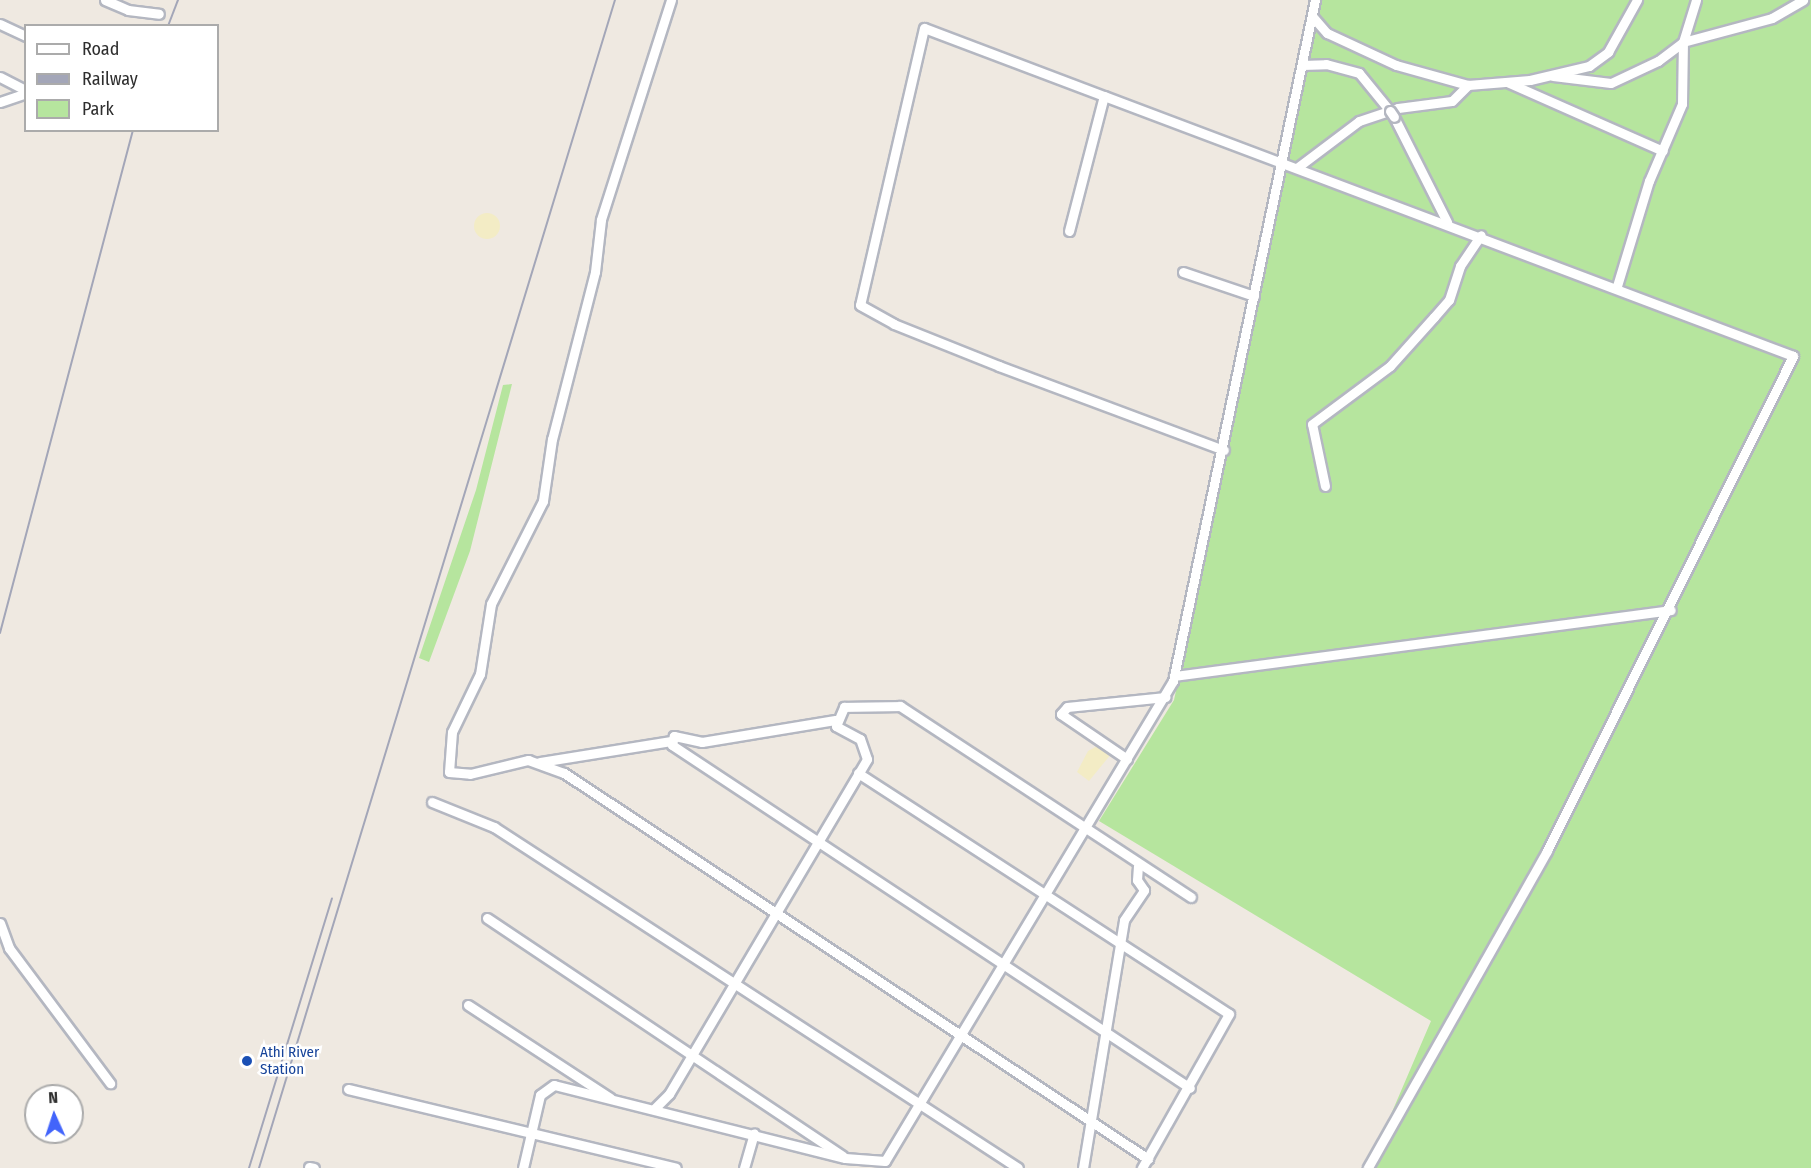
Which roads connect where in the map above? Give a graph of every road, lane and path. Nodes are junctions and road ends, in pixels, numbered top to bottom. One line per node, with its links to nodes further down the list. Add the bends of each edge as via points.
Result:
1 (105, 0): 7 (street, via 128,10)
2 (671, 0): 38 (street, via 601,220 598,256 552,439 543,501 497,588 480,674 452,732 449,772 470,774)
3 (1315, 0): 8 (street)
4 (1637, 0): 13 (street, via 1608,52 1589,66)
5 (1696, 0): 11 (street)
6 (1803, 0): 11 (street, via 1772,18)
7 (159, 14)
8 (1312, 16): 12 (street); 16 (street, via 1327,33 1396,65)
9 (0, 24): 10 (street)
10 (24, 35)
11 (1683, 42): 13 (street, via 1619,81 1590,83); 21 (street, via 1682,104)
12 (1302, 66): 22 (street); 24 (street, via 1326,64 1359,73 1392,114)
13 (1551, 75): 15 (street)
14 (0, 77): 17 (street)
15 (1507, 82): 16 (street); 21 (street)
16 (1468, 85): 23 (street, via 1452,101 1398,108 1359,122)
17 (24, 90)
18 (24, 92): 20 (street)
19 (1104, 96): 22 (street, via 1271,162); 25 (street); 30 (street, via 924,28 860,305 894,324 999,366)
20 (0, 102)
21 (1663, 152): 28 (street)
22 (1282, 161): 23 (street); 29 (street)
23 (1298, 167): 24 (street)
24 (1447, 222): 26 (street)
25 (1069, 231)
26 (1481, 235): 28 (street); 31 (street, via 1460,266 1449,300 1434,317 1390,366 1312,424)
27 (1183, 272): 29 (street)
28 (1617, 286): 32 (street, via 1792,356)
29 (1254, 297): 30 (street)
30 (1224, 450): 33 (street)
31 (1325, 486)
32 (1671, 610): 33 (street); 74 (street, via 1547,851)
33 (1173, 676): 34 (street)
34 (1165, 697): 37 (street); 37 (street, via 1067,707 1061,714)
35 (834, 720): 36 (street, via 702,742 674,736); 39 (street, via 841,732 867,748); 41 (street, via 838,710 854,704 900,706)
36 (671, 741): 38 (street); 42 (street)
37 (1127, 759): 41 (street)
38 (540, 762): 46 (street)
39 (858, 773): 42 (street); 44 (street)
40 (432, 802): 51 (street, via 494,827)
41 (1086, 827): 43 (street); 44 (street)
42 (817, 844): 46 (street); 50 (street)
43 (1138, 866): 45 (street); 49 (street, via 1137,880 1144,890 1124,920)
44 (1044, 897): 49 (street); 50 (street)
45 (1191, 897)
46 (778, 912): 51 (street); 54 (street)
47 (487, 918): 55 (street)
48 (0, 923): 56 (street, via 9,948)
49 (1120, 945): 53 (street); 57 (street, via 1229,1014)
50 (1004, 965): 53 (street); 54 (street)
51 (736, 981): 55 (street); 60 (street)
52 (468, 1005): 59 (street)
53 (1105, 1032): 57 (street); 62 (street)
54 (962, 1035): 60 (street); 62 (street)
55 (694, 1052): 61 (street); 65 (street)
56 (110, 1083)
57 (1190, 1088): 66 (street)
58 (348, 1089): 64 (street)
59 (612, 1099): 61 (street); 64 (street, via 554,1085 540,1095)
60 (922, 1103): 67 (street); 71 (street)
61 (654, 1109): 63 (street)
62 (1090, 1120): 66 (street); 72 (street)
63 (754, 1133): 65 (street); 70 (street)
64 (531, 1135): 68 (street); 69 (street)
65 (845, 1158): 67 (street)
66 (1148, 1159): 73 (street)
67 (885, 1167)
68 (523, 1168)
69 (676, 1168)
70 (744, 1168)
71 (1018, 1168)
72 (1083, 1168)
73 (1142, 1168)
74 (1368, 1168)

